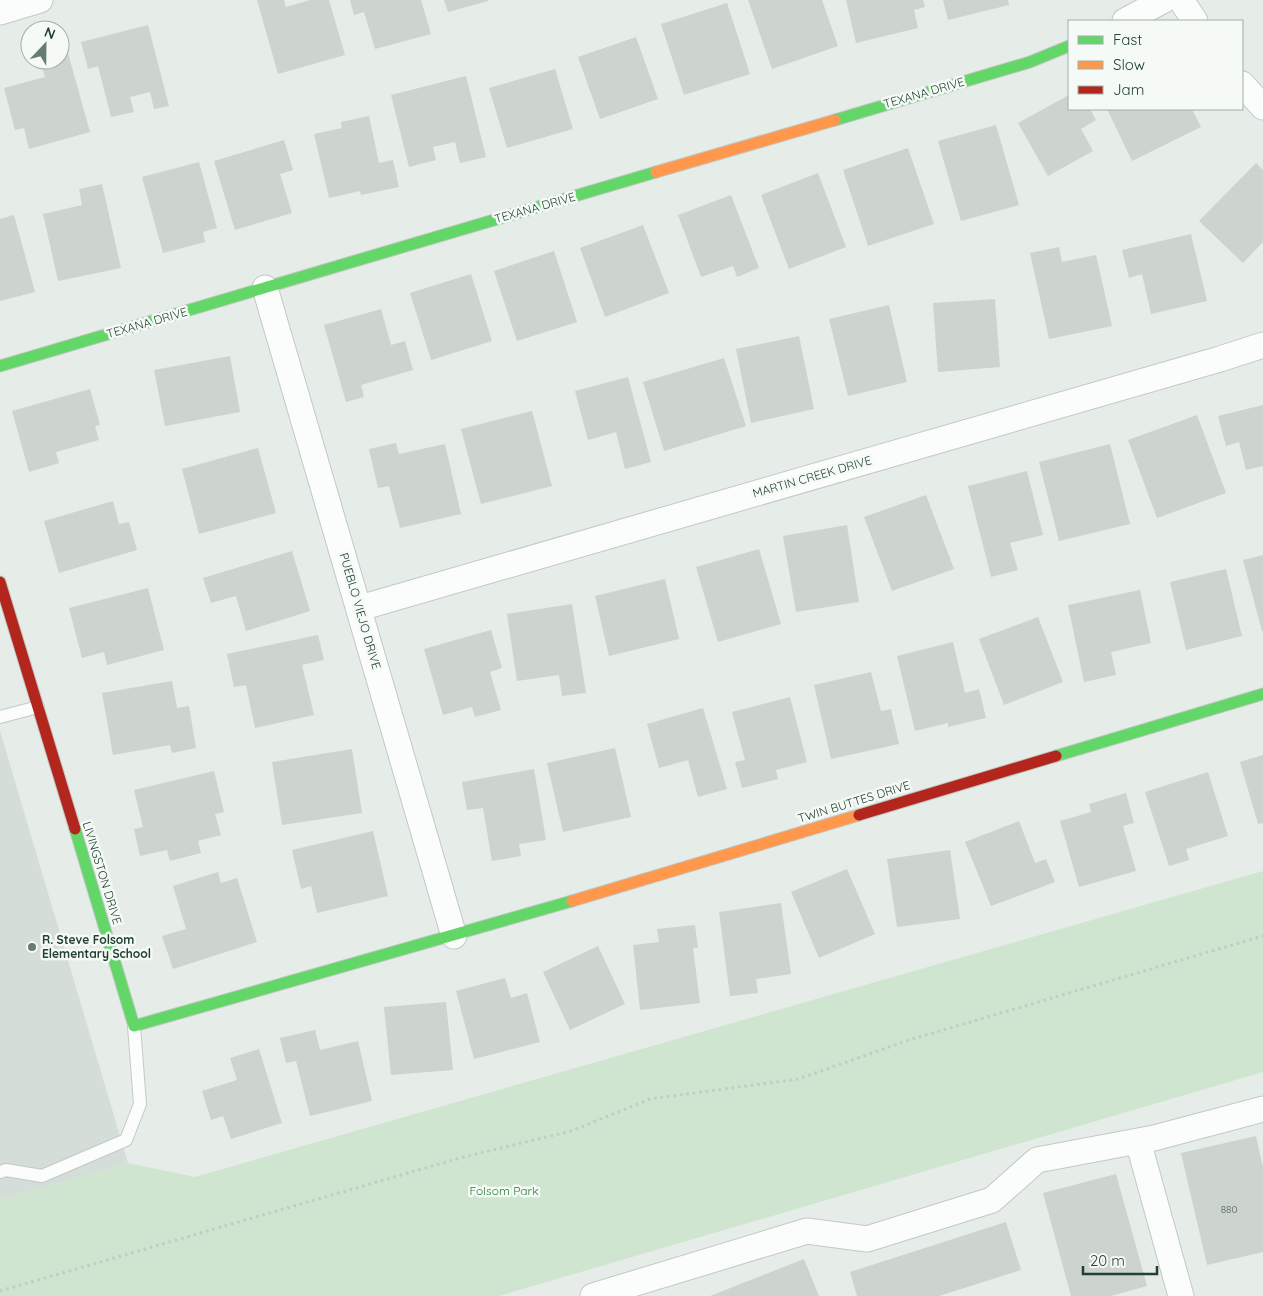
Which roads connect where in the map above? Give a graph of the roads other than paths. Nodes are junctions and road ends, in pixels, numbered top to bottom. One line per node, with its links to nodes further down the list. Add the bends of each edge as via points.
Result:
1 (40, 0): 4 (street)
2 (1164, 0): 5 (street)
3 (1181, 0): 6 (street)
4 (0, 12)
5 (1127, 20)
6 (1194, 20)
7 (1068, 46): 10 (street, TEXANA DRIVE, via 1030,62)
8 (1243, 85): 9 (street)
9 (1263, 107)
10 (265, 288): 12 (street, TEXANA DRIVE); 14 (street, PUEBLO VIEJO DRIVE)
11 (1263, 345): 14 (street, MARTIN CREEK DRIVE)
12 (0, 366)
13 (0, 582): 16 (street, LIVINGSTON DRIVE)
14 (360, 608): 18 (street, PUEBLO VIEJO DRIVE)
15 (1263, 694): 18 (street, TWIN BUTTES DRIVE)
16 (38, 706): 17 (lane); 19 (street, LIVINGSTON DRIVE)
17 (0, 717)
18 (454, 936): 19 (street)
19 (134, 1026): 22 (lane, via 140,1104 126,1140 42,1176)
20 (1263, 1109): 21 (street)
21 (1138, 1141): 23 (street, via 1037,1160 992,1200 868,1239 808,1231); 25 (street)
22 (2, 1168)
23 (661, 1286): 24 (street)
24 (593, 1296)
25 (1181, 1296)

